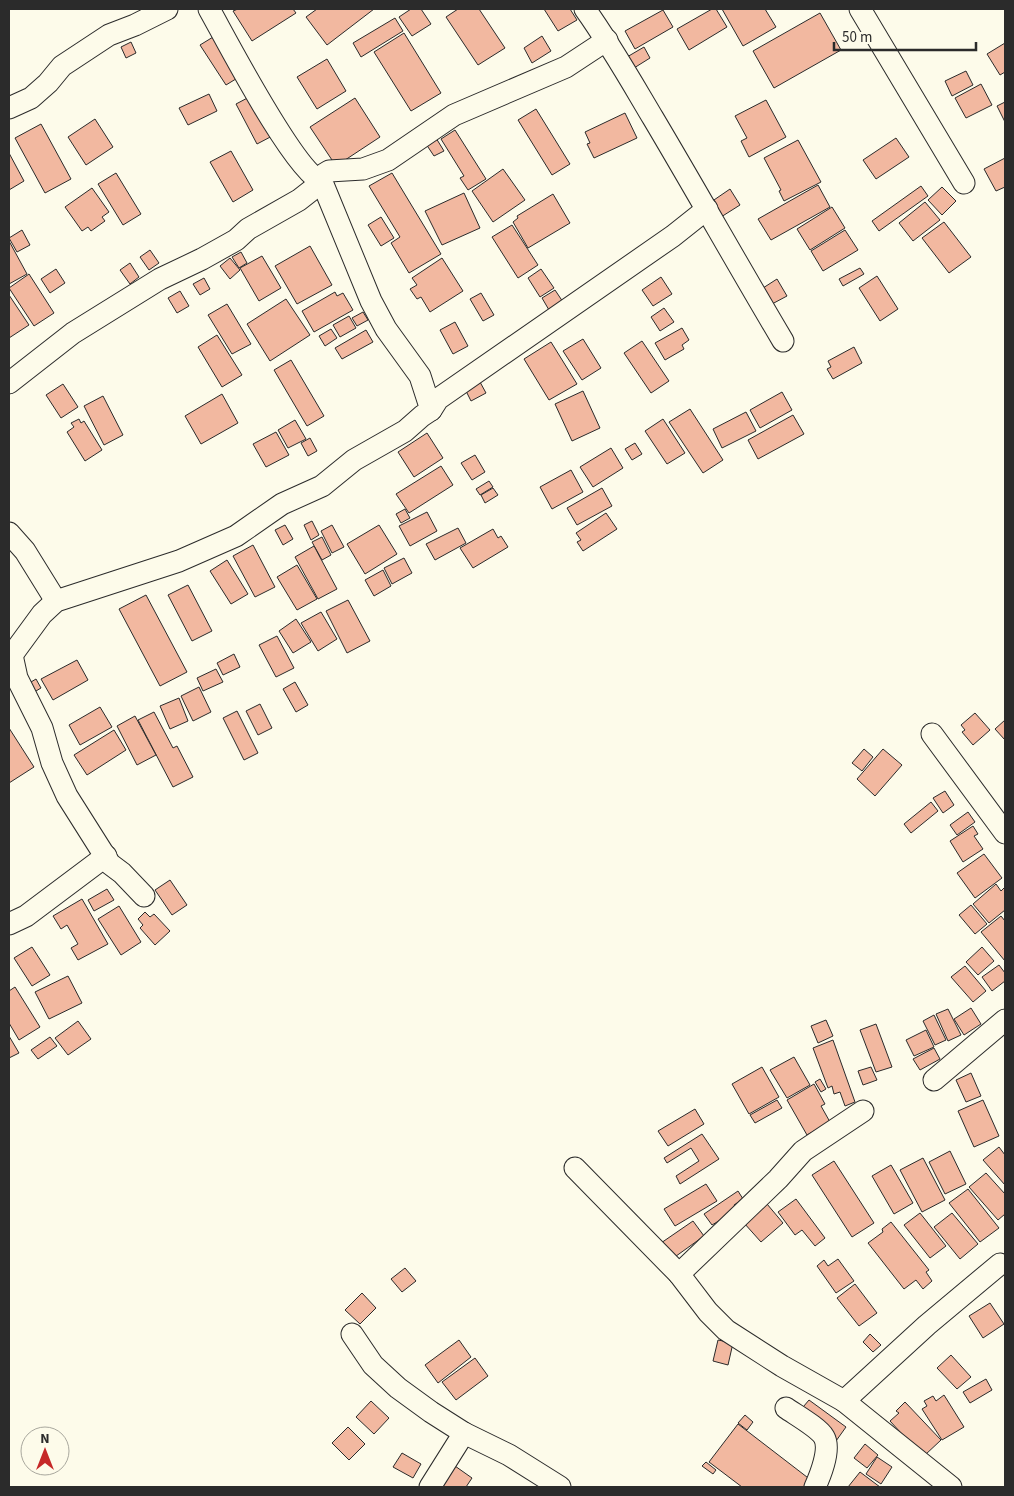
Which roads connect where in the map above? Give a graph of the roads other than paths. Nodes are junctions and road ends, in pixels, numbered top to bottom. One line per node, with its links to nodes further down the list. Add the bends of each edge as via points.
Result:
1 (167, 9): 6 (street, via 109,35 62,66 31,98)
2 (209, 9): 7 (street, via 274,124 294,153)
3 (585, 9): 5 (street)
4 (860, 9): 8 (street)
5 (607, 40): 7 (street, via 566,67 454,115 388,160 363,169 328,171); 9 (street)
6 (9, 108)
7 (321, 178): 11 (street, via 299,200 236,240 160,280 73,333); 12 (street, via 371,301 386,329 420,376)
8 (964, 183)
9 (708, 209): 10 (street); 12 (street, via 438,399)
10 (783, 341)
11 (9, 383)
12 (431, 410): 14 (street, via 405,431 354,460 322,486 282,504 236,536 179,561)
13 (9, 533): 14 (street, via 25,551)
14 (56, 601): 15 (street)
15 (10, 655): 18 (street, via 17,678 42,728 63,788)
16 (932, 734): 17 (street)
17 (1005, 833)
18 (106, 856): 19 (street, via 110,864); 20 (street, via 26,916)
19 (144, 896)
20 (9, 924)
21 (1005, 1020): 22 (street)
22 (934, 1080)
23 (863, 1111): 26 (street, via 803,1152)
24 (575, 1168): 26 (street)
25 (1003, 1265): 28 (street, via 927,1325)
26 (679, 1274): 28 (street, via 726,1330)
27 (352, 1334): 30 (street, via 373,1365 398,1388)
28 (844, 1401): 34 (street)
29 (786, 1408): 33 (street, via 823,1436 826,1444 821,1474)
30 (464, 1433): 31 (street); 32 (street)
31 (430, 1487)
32 (560, 1487)
33 (815, 1487)
34 (951, 1487)

